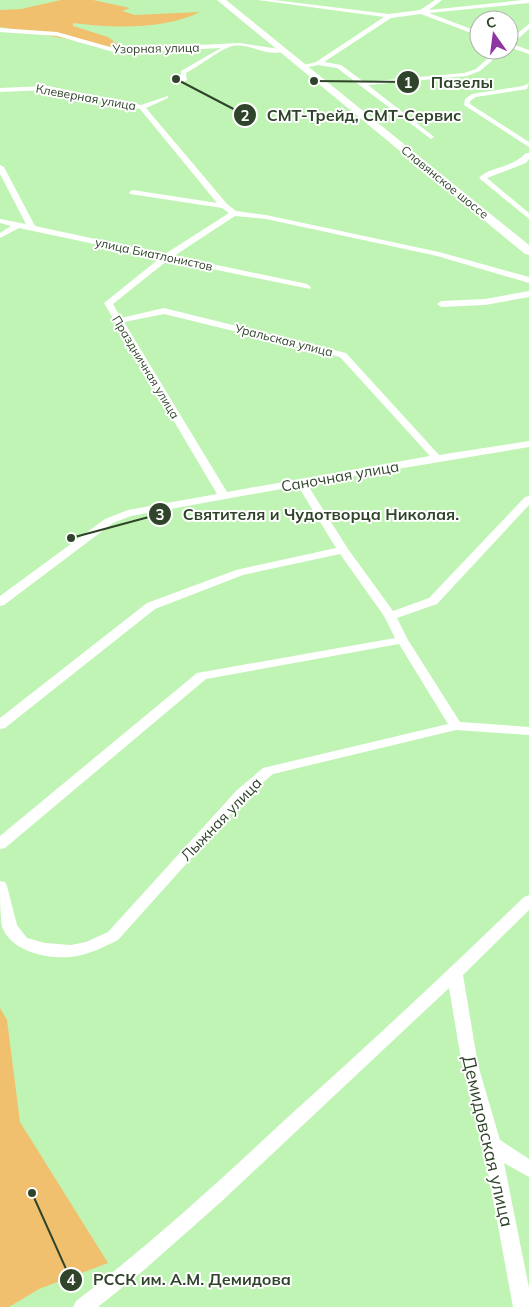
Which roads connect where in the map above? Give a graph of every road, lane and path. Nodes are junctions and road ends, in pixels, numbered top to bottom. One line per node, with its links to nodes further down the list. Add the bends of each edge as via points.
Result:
1 (221, 0): 12 (main road, Славянское шоссе)
2 (261, 0): 6 (street)
3 (439, 0): 5 (street)
4 (529, 1): 5 (street)
5 (422, 12): 6 (street); 9 (street)
6 (388, 16): 14 (street)
7 (529, 26): 10 (street)
8 (0, 30): 11 (street, Узорная улица, via 56,34 117,51)
9 (469, 30)
10 (519, 35)
11 (229, 45): 12 (street, Узорная улица); 16 (street, via 183,72)
12 (283, 50): 15 (main road, Славянское шоссе)
13 (490, 60): 17 (street, via 478,70 465,75)
14 (318, 63): 15 (street); 17 (street, via 339,66)
15 (303, 66): 34 (main road, Славянское шоссе)
16 (184, 80)
17 (363, 84): 22 (street)
18 (529, 85): 23 (street, via 474,94 467,100 467,104)
19 (0, 90): 21 (street, Клеверная улица, via 48,88)
20 (166, 98): 21 (street, Клеверная улица)
21 (142, 106): 27 (street, Клеверная улица)
22 (431, 137)
23 (529, 145)
24 (529, 155): 29 (street, via 524,161 483,178)
25 (0, 168): 32 (street)
26 (133, 192): 27 (street)
27 (224, 206): 28 (street, Клеверная улица)
28 (234, 214): 35 (street); 36 (street, via 266,217 439,254)
29 (529, 217)
30 (0, 221): 31 (street, улица Биатлонистов)
31 (18, 225): 32 (street, улица Биатлонистов); 33 (street)
32 (32, 228): 35 (street, улица Биатлонистов)
33 (0, 236)
34 (529, 251)
35 (168, 256): 37 (street, улица Биатлонистов); 40 (street, Праздничная улица, via 108,303)
36 (529, 280)
37 (307, 287)
38 (529, 294): 39 (street, via 485,302)
39 (441, 304)
40 (118, 321): 42 (street, Уральская улица, via 164,310 343,355); 44 (street, Праздничная улица)
41 (529, 444): 42 (street, Саночная улица)
42 (437, 458): 43 (street, Саночная улица)
43 (301, 483): 44 (street, Саночная улица); 46 (street)
44 (224, 496): 47 (street, Саночная улица, via 128,514 109,521)
45 (529, 499): 48 (street, via 433,601)
46 (343, 550): 48 (street); 50 (street, via 240,572 151,606)
47 (0, 602)
48 (390, 616): 49 (street)
49 (402, 640): 51 (street); 53 (street, via 202,676)
50 (0, 725)
51 (456, 726): 52 (street, Лыжная улица); 54 (street, Лыжная улица, via 268,771 242,793 113,936 89,947 71,951 22,943 10,927)
52 (529, 731)
53 (0, 844)
54 (0, 886)
55 (529, 901): 56 (street)
56 (455, 975): 57 (street, Демидовская улица, via 470,1065); 59 (street, via 143,1262)
57 (492, 1145): 58 (street); 60 (street, Демидовская улица)
58 (529, 1169)
59 (83, 1307)
60 (523, 1307)

